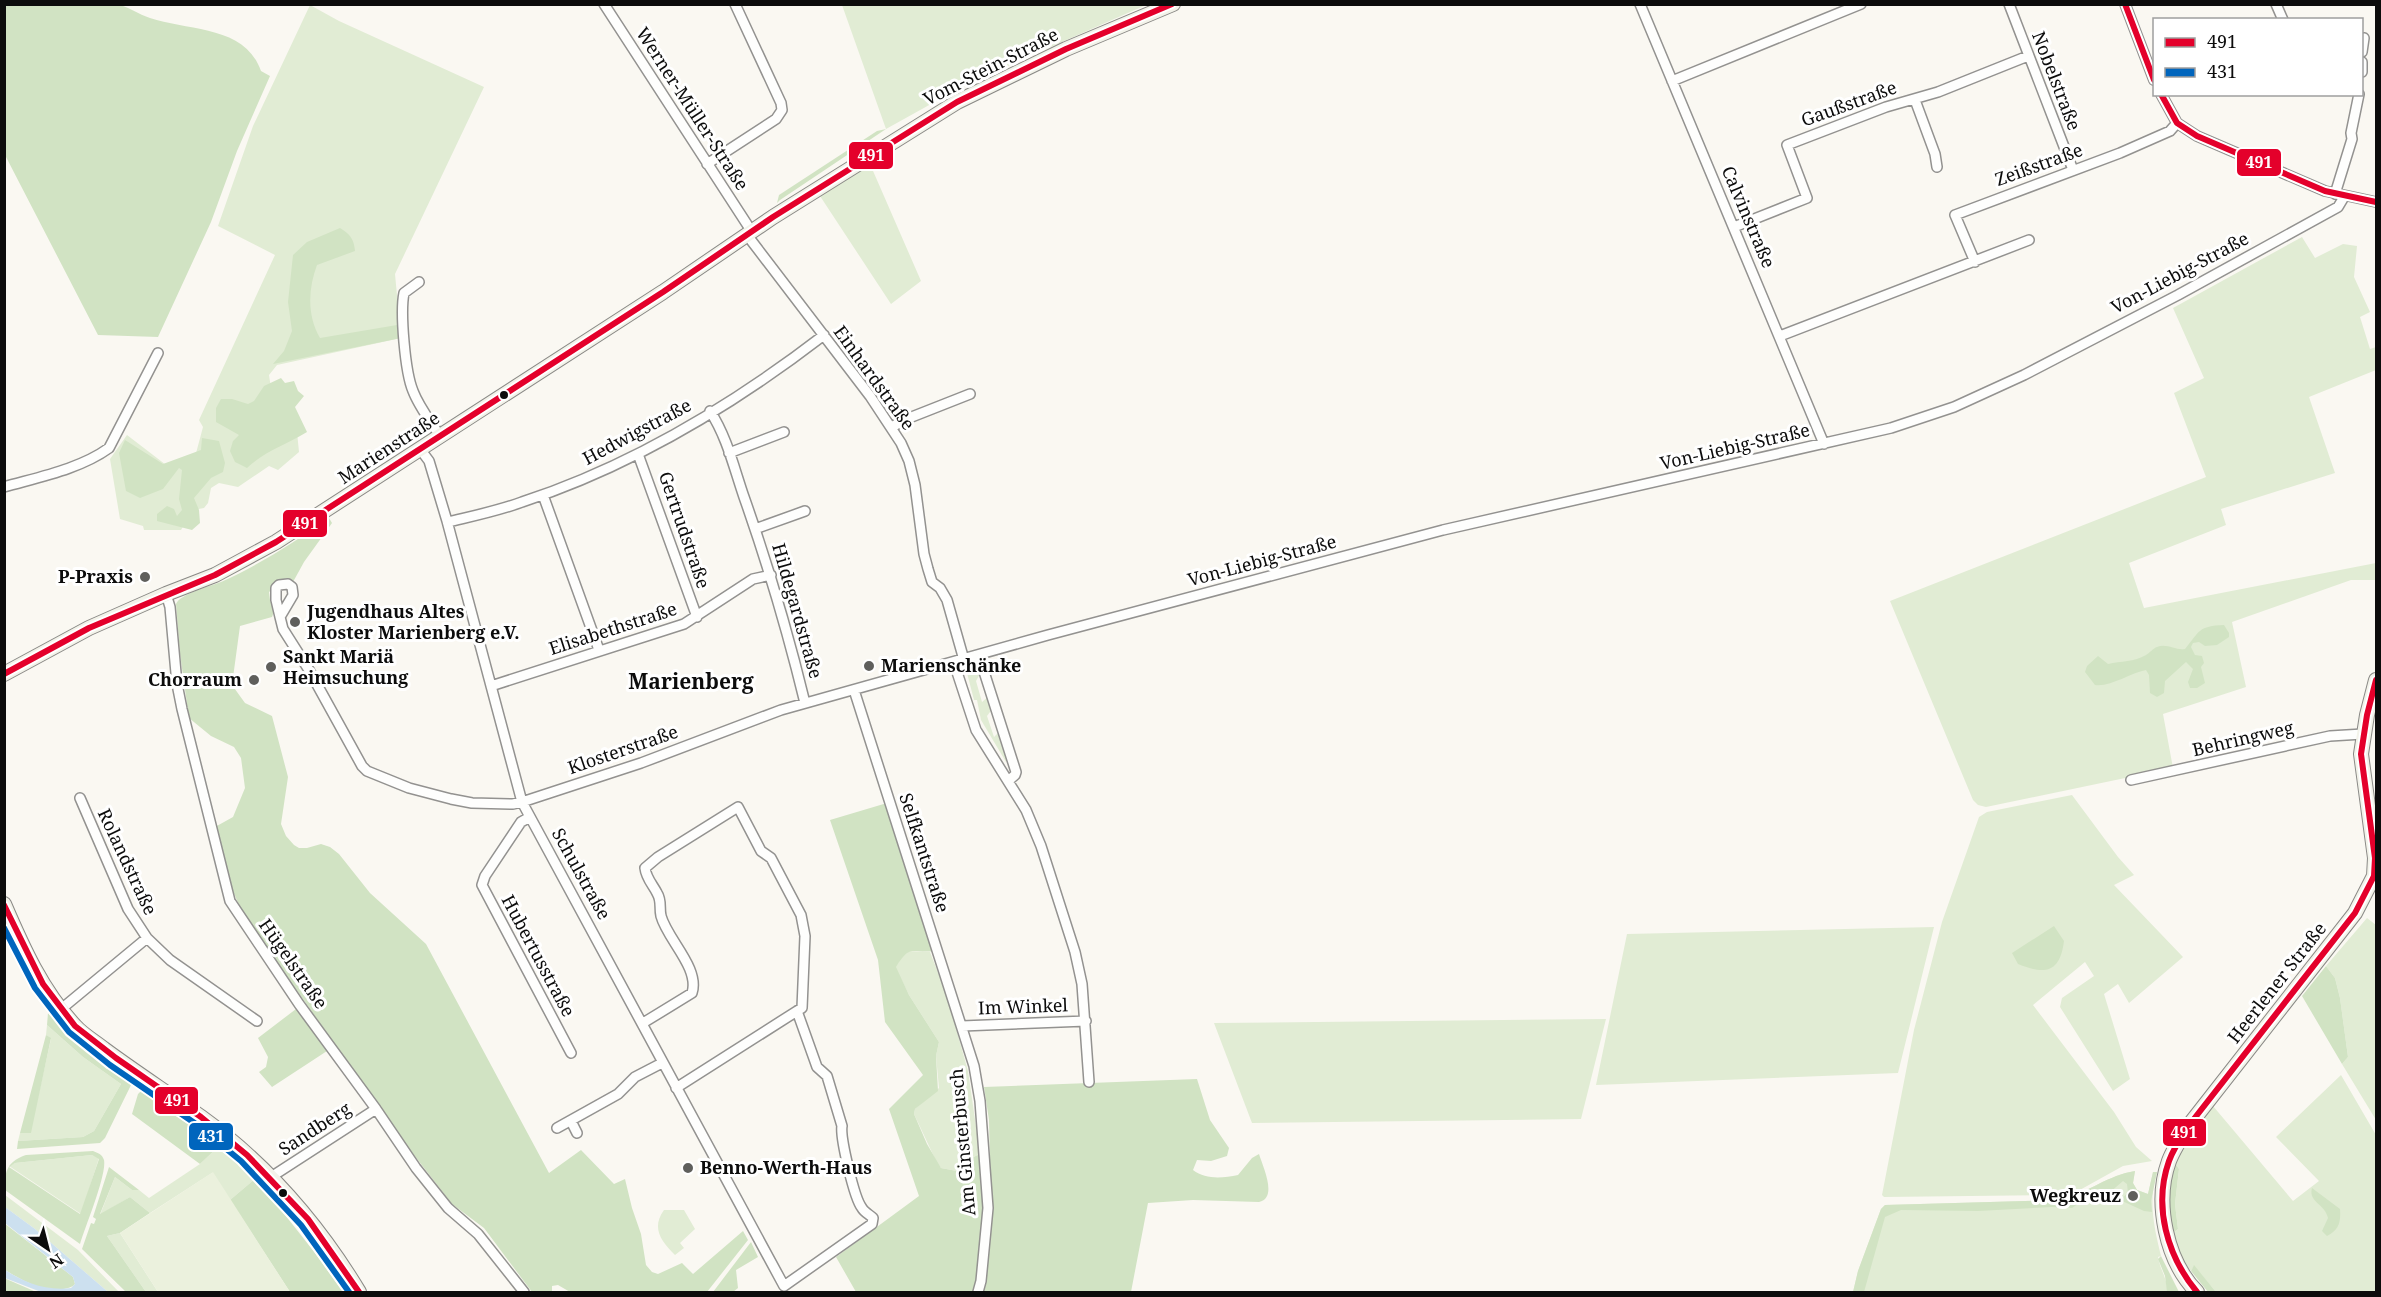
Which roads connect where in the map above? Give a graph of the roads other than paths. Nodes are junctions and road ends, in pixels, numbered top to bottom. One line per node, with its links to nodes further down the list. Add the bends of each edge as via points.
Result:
1 (604, 4): 19 (street, Werner-Müller-Straße)
2 (735, 4): 19 (street, via 782,110 776,119)
3 (1173, 4): 24 (main road, Vom-Stein-Straße, via 975,92)
4 (1640, 4): 14 (street, Calvinstraße)
5 (1861, 4): 14 (street)
6 (2009, 4): 12 (street, Nobelstraße)
7 (2124, 4): 13 (street)
8 (2276, 4): 9 (street)
9 (2282, 18)
10 (2364, 38): 11 (street)
11 (2363, 43)
12 (2028, 56): 17 (street, Gaußstraße); 21 (street, Nobelstraße)
13 (2153, 77)
14 (1672, 81): 25 (street, Calvinstraße)
15 (2162, 96): 18 (street)
16 (2358, 96): 22 (street)
17 (1915, 100): 20 (street, Gaußstraße); 25 (street, Gaußstraße, via 1787,144 1807,198)
18 (2177, 123): 21 (street, Zeißstraße, via 2170,131); 22 (street, via 2218,147)
19 (707, 164): 26 (street, Werner-Müller-Straße)
20 (1937, 167)
21 (2073, 170): 28 (street, Zeißstraße, via 1955,215)
22 (2339, 196): 23 (street); 38 (street, Von-Liebig-Straße, via 2338,207 2173,298 2000,386 1924,418)
23 (2376, 202)
24 (773, 218): 26 (main road, Marienstraße)
25 (1734, 227): 31 (street, Calvinstraße)
26 (749, 234): 30 (street, Einhardstraße); 37 (main road, Marienstraße)
27 (2030, 240): 28 (street)
28 (1974, 262): 31 (street)
29 (419, 282): 37 (street, via 404,292 402,304 408,367 412,391)
30 (824, 335): 34 (street, Hedwigstraße); 35 (street, Einhardstraße)
31 (1780, 336): 38 (street, Calvinstraße)
32 (158, 353): 42 (street, via 109,448 54,472)
33 (970, 394): 35 (street)
34 (710, 411): 40 (street, Hildegardstraße); 41 (street, Hedwigstraße)
35 (892, 427): 54 (street, Einhardstraße, via 909,461 932,582 947,600)
36 (784, 432): 40 (street)
37 (440, 436): 39 (main road, Marienstraße)
38 (1824, 444): 51 (street, Von-Liebig-Straße, via 1443,530)
39 (420, 449): 45 (street, Schulstraße, via 429,461); 48 (main road, Marienstraße, via 276,542 215,575)
40 (729, 453): 46 (street, Hildegardstraße)
41 (638, 454): 43 (street, Hedwigstraße); 50 (street, Gertrudstraße)
42 (4, 487)
43 (543, 495): 45 (street, Hedwigstraße); 52 (street)
44 (805, 511): 46 (street, Hildegardstraße)
45 (448, 522): 58 (street, Schulstraße)
46 (755, 529): 47 (street, Hildegardstraße)
47 (771, 575): 50 (street, Elisabethstraße, via 746,582); 60 (street, Hildegardstraße)
48 (166, 594): 56 (main road, Marienstraße, via 89,628); 79 (street, Hügelstraße, via 182,709 230,901)
49 (280, 617): 65 (street, Klosterstraße, via 283,629 367,771 409,788 472,803)
50 (697, 617): 52 (street, Elisabethstraße)
51 (1058, 633): 53 (street, Klosterstraße)
52 (599, 650): 58 (street, Elisabethstraße)
53 (979, 656): 54 (street, Klosterstraße); 63 (street, via 1016,772)
54 (964, 660): 55 (street, Klosterstraße)
55 (954, 663): 59 (street, Klosterstraße); 63 (street, via 976,730)
56 (4, 674)
57 (2376, 680): 61 (main road, Heerlener Straße)
58 (491, 686): 65 (street, Schulstraße)
59 (854, 690): 60 (street, Klosterstraße); 74 (street, Selfkantstraße)
60 (805, 704): 65 (street, Klosterstraße)
61 (2363, 734): 62 (street, Behringweg, via 2330,736); 84 (main road, Heerlener Straße, via 2361,754 2375,863 2369,888 2349,921 2190,1124 2169,1162 2164,1221 2179,1266)
62 (2131, 780)
63 (1008, 781): 72 (street, via 1026,810 1044,854 1075,952)
64 (80, 798): 68 (street, Rolandstraße, via 128,909)
65 (522, 802): 66 (street, Schulstraße)
66 (530, 817): 73 (street, Schulstraße); 75 (street, Hubertusstraße, via 521,822 482,885)
67 (4, 904): 69 (main road, via 43,985)
68 (147, 938): 69 (street, Rolandstraße); 71 (street, Rolandstraße, via 170,960)
69 (60, 1010): 83 (main road, via 77,1028 208,1122)
70 (796, 1011): 73 (street, via 802,1008 805,936 801,915 738,807 645,868 662,902 661,915 694,987 692,993); 78 (street); 78 (street, Schulstraße, via 817,1067 827,1076 842,1126 844,1155 862,1208 874,1221 784,1286)
71 (257, 1021)
72 (1086, 1021): 74 (street, Im Winkel); 77 (street)
73 (643, 1023): 76 (street, Schulstraße)
74 (962, 1026): 87 (street, Am Ginsterbusch, via 980,1101 988,1208)
75 (571, 1053)
76 (662, 1063): 78 (street, Schulstraße); 80 (street, via 635,1077 618,1095)
77 (1089, 1082)
78 (675, 1088)
79 (376, 1109): 83 (street, Sandberg); 86 (street, Hügelstraße, via 441,1200 478,1234)
80 (571, 1121): 81 (street); 82 (street)
81 (558, 1128)
82 (577, 1133)
83 (272, 1177): 85 (main road, via 318,1229)
84 (2195, 1292)
85 (359, 1293)
86 (524, 1293)
87 (978, 1293)

